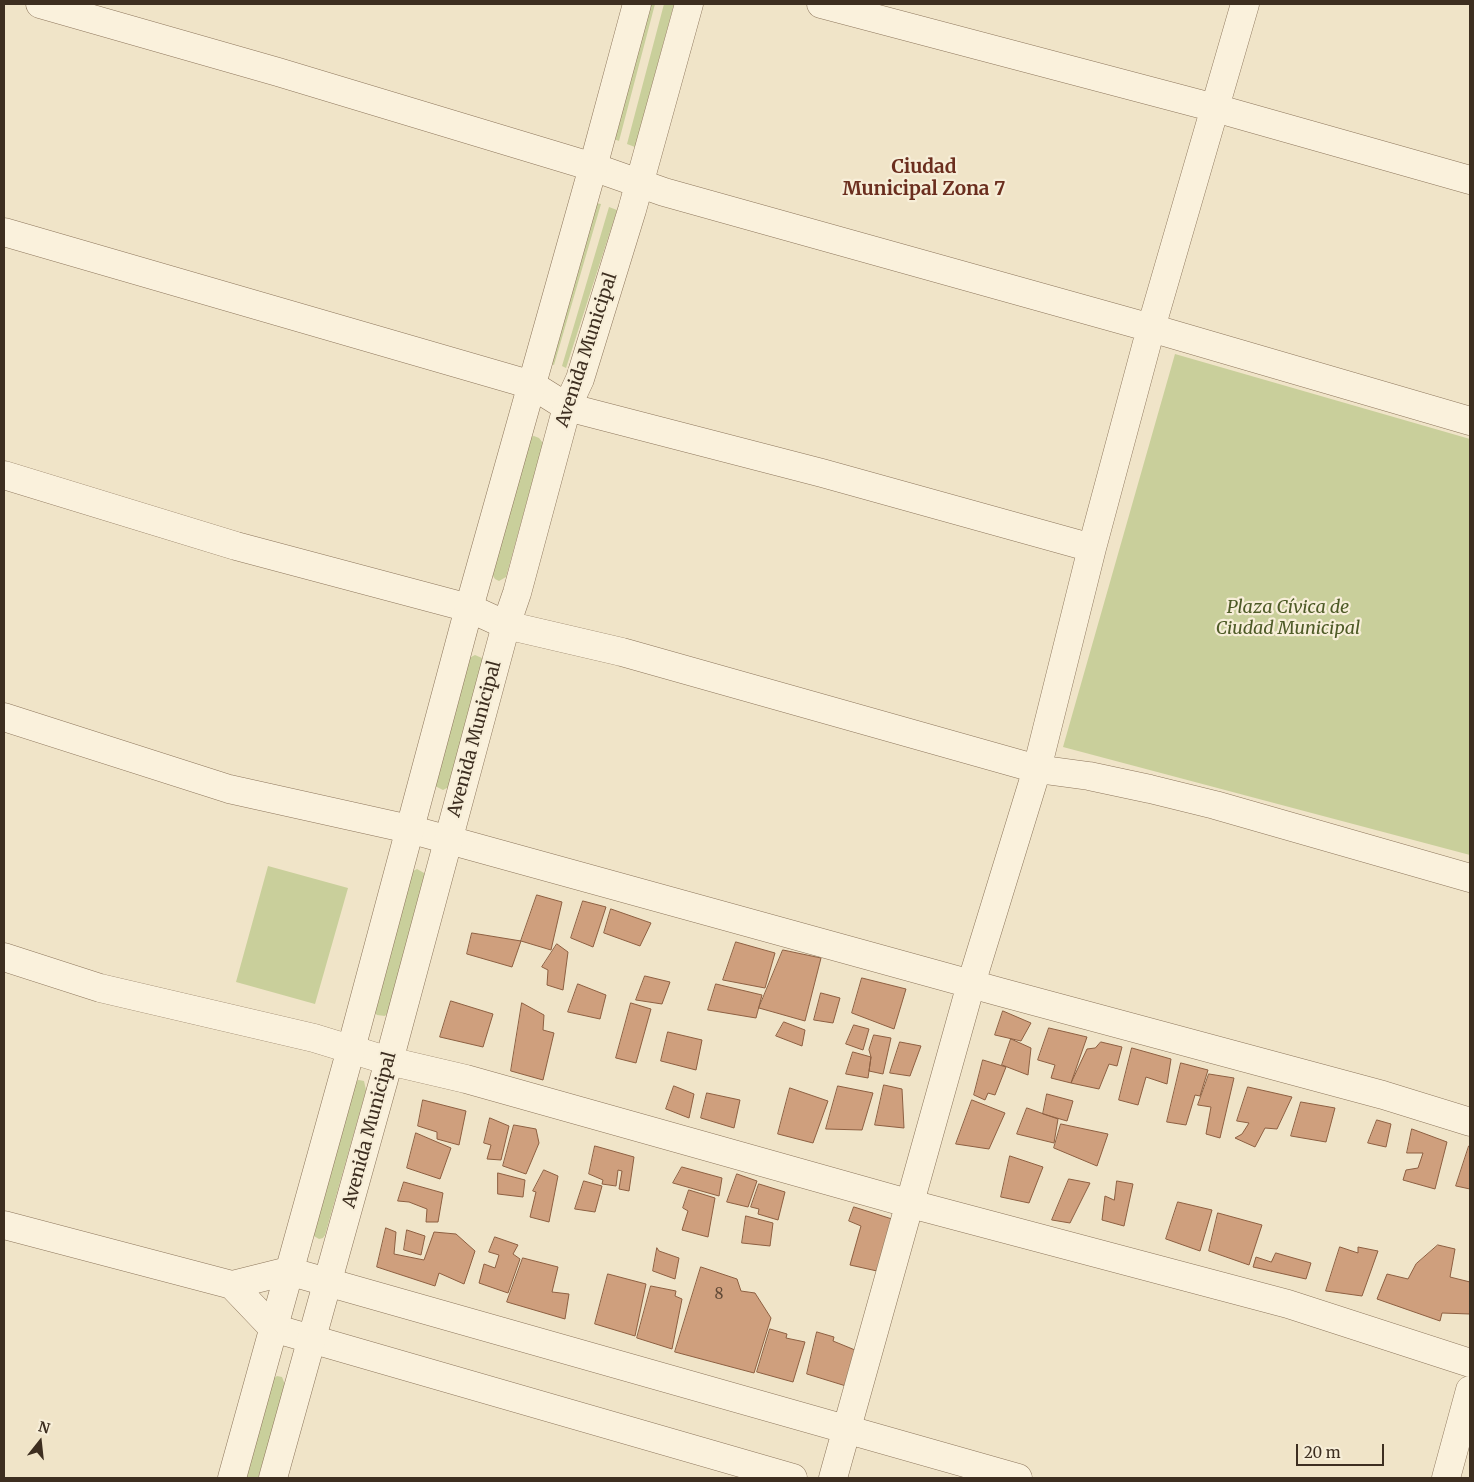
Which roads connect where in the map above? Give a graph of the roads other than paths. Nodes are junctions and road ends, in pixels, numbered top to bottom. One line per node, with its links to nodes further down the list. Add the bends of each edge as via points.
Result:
1 (40, 4): 7 (street)
2 (637, 4): 7 (street)
3 (689, 4): 9 (street, Avenida Municipal)
4 (821, 4): 6 (street)
5 (1245, 4): 6 (street)
6 (1215, 108): 8 (street); 11 (street)
7 (593, 167): 9 (street); 12 (street)
8 (1470, 180)
9 (640, 182): 11 (street, via 664,192); 13 (street, Avenida Municipal, via 580,379)
10 (4, 232): 12 (street)
11 (1151, 328): 14 (street); 16 (street)
12 (532, 385): 13 (street); 17 (street)
13 (567, 407): 16 (street); 18 (street, Avenida Municipal)
14 (1470, 421)
15 (4, 475): 17 (street, via 236,546)
16 (1092, 548): 20 (street)
17 (469, 608): 18 (street); 21 (street)
18 (506, 625): 20 (street, via 622,652); 22 (street, Avenida Municipal)
19 (4, 718): 21 (street, via 229,789)
20 (1037, 769): 23 (street, via 1150,789); 25 (street)
21 (409, 829): 22 (street); 26 (street)
22 (448, 840): 25 (street); 27 (street, Avenida Municipal)
23 (1470, 878)
24 (4, 957): 26 (street, via 100,988)
25 (971, 984): 28 (street); 29 (street)
26 (350, 1049): 27 (street); 31 (street)
27 (389, 1061): 29 (street, via 466,1079); 32 (street, Avenida Municipal)
28 (1470, 1122)
29 (910, 1204): 36 (street, via 1288,1304); 38 (street)
30 (4, 1225): 33 (street)
31 (288, 1271): 32 (street); 33 (street); 34 (street)
32 (328, 1282): 35 (street, Avenida Municipal); 38 (street)
33 (232, 1285): 34 (street)
34 (273, 1328): 35 (street); 39 (street)
35 (312, 1340): 40 (street, Avenida Municipal); 41 (street)
36 (1470, 1363)
37 (1470, 1390): 44 (street)
38 (846, 1429): 42 (street); 43 (street)
39 (232, 1478)
40 (273, 1478)
41 (793, 1478)
42 (833, 1478)
43 (1018, 1478)
44 (1446, 1478)

